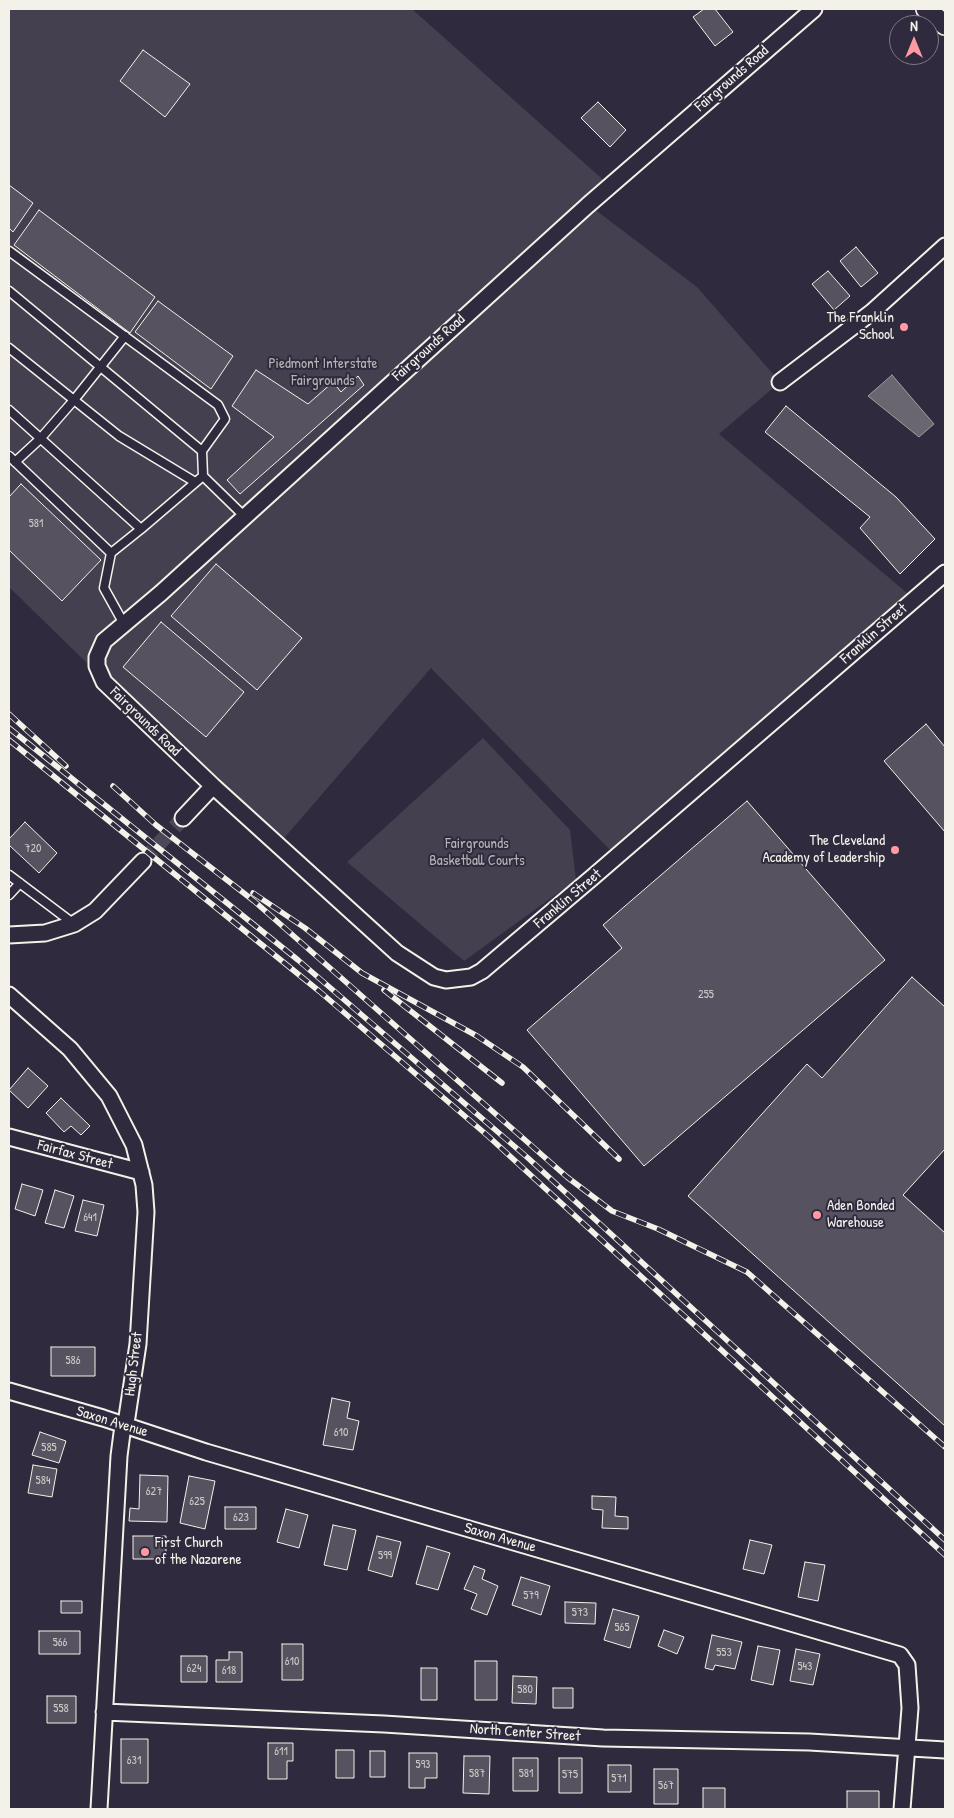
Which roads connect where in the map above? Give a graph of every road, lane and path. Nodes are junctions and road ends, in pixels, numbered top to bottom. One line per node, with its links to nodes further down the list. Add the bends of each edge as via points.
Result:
1 (814, 9): 19 (street, Fairgrounds Road, via 588,205)
2 (926, 9): 3 (street)
3 (945, 25)
4 (945, 246): 10 (street, via 872,312)
5 (9, 251): 7 (lane)
6 (9, 291): 9 (lane)
7 (124, 336): 9 (lane); 14 (lane, via 218,405 225,419)
8 (9, 348): 11 (lane)
9 (101, 368): 11 (lane); 14 (lane)
10 (780, 382)
11 (74, 400): 13 (lane); 18 (lane, via 119,436)
12 (9, 410): 13 (lane)
13 (40, 438): 16 (lane); 20 (lane)
14 (202, 451): 17 (lane)
15 (9, 456): 16 (lane)
16 (15, 462): 21 (lane)
17 (203, 476): 18 (lane); 19 (lane)
18 (195, 482): 20 (lane)
19 (244, 516): 23 (street, Fairgrounds Road)
20 (141, 529): 21 (lane)
21 (111, 553): 23 (lane, via 104,588)
22 (945, 573): 24 (street, Franklin Street, via 594,876 471,977 446,980 434,977 397,953)
23 (124, 624): 24 (street, Fairgrounds Road, via 99,648 99,674 124,704)
24 (213, 786): 25 (street)
25 (183, 818)
26 (143, 861): 30 (street, via 95,911)
27 (9, 875): 28 (lane)
28 (20, 883): 29 (lane); 30 (lane)
29 (9, 895)
30 (74, 924): 31 (street, via 45,933)
31 (9, 936)
32 (9, 995): 34 (street, Hugh Street, via 70,1049 90,1072 124,1122)
33 (9, 1137): 34 (street, Fairfax Street)
34 (141, 1172): 36 (street, Hugh Street, via 146,1212 138,1334)
35 (9, 1391): 36 (street, Saxon Avenue)
36 (124, 1425): 37 (street, Hugh Street, via 119,1456); 38 (street, Saxon Avenue, via 206,1452 900,1655 907,1665 910,1708)
37 (104, 1712): 38 (street, North Center Street, via 384,1724 602,1738 809,1742); 40 (street, Hugh Street)
38 (907, 1748): 39 (street, North Center Street); 41 (street, Saxon Avenue)
39 (945, 1750)
40 (99, 1809)
41 (902, 1809)

